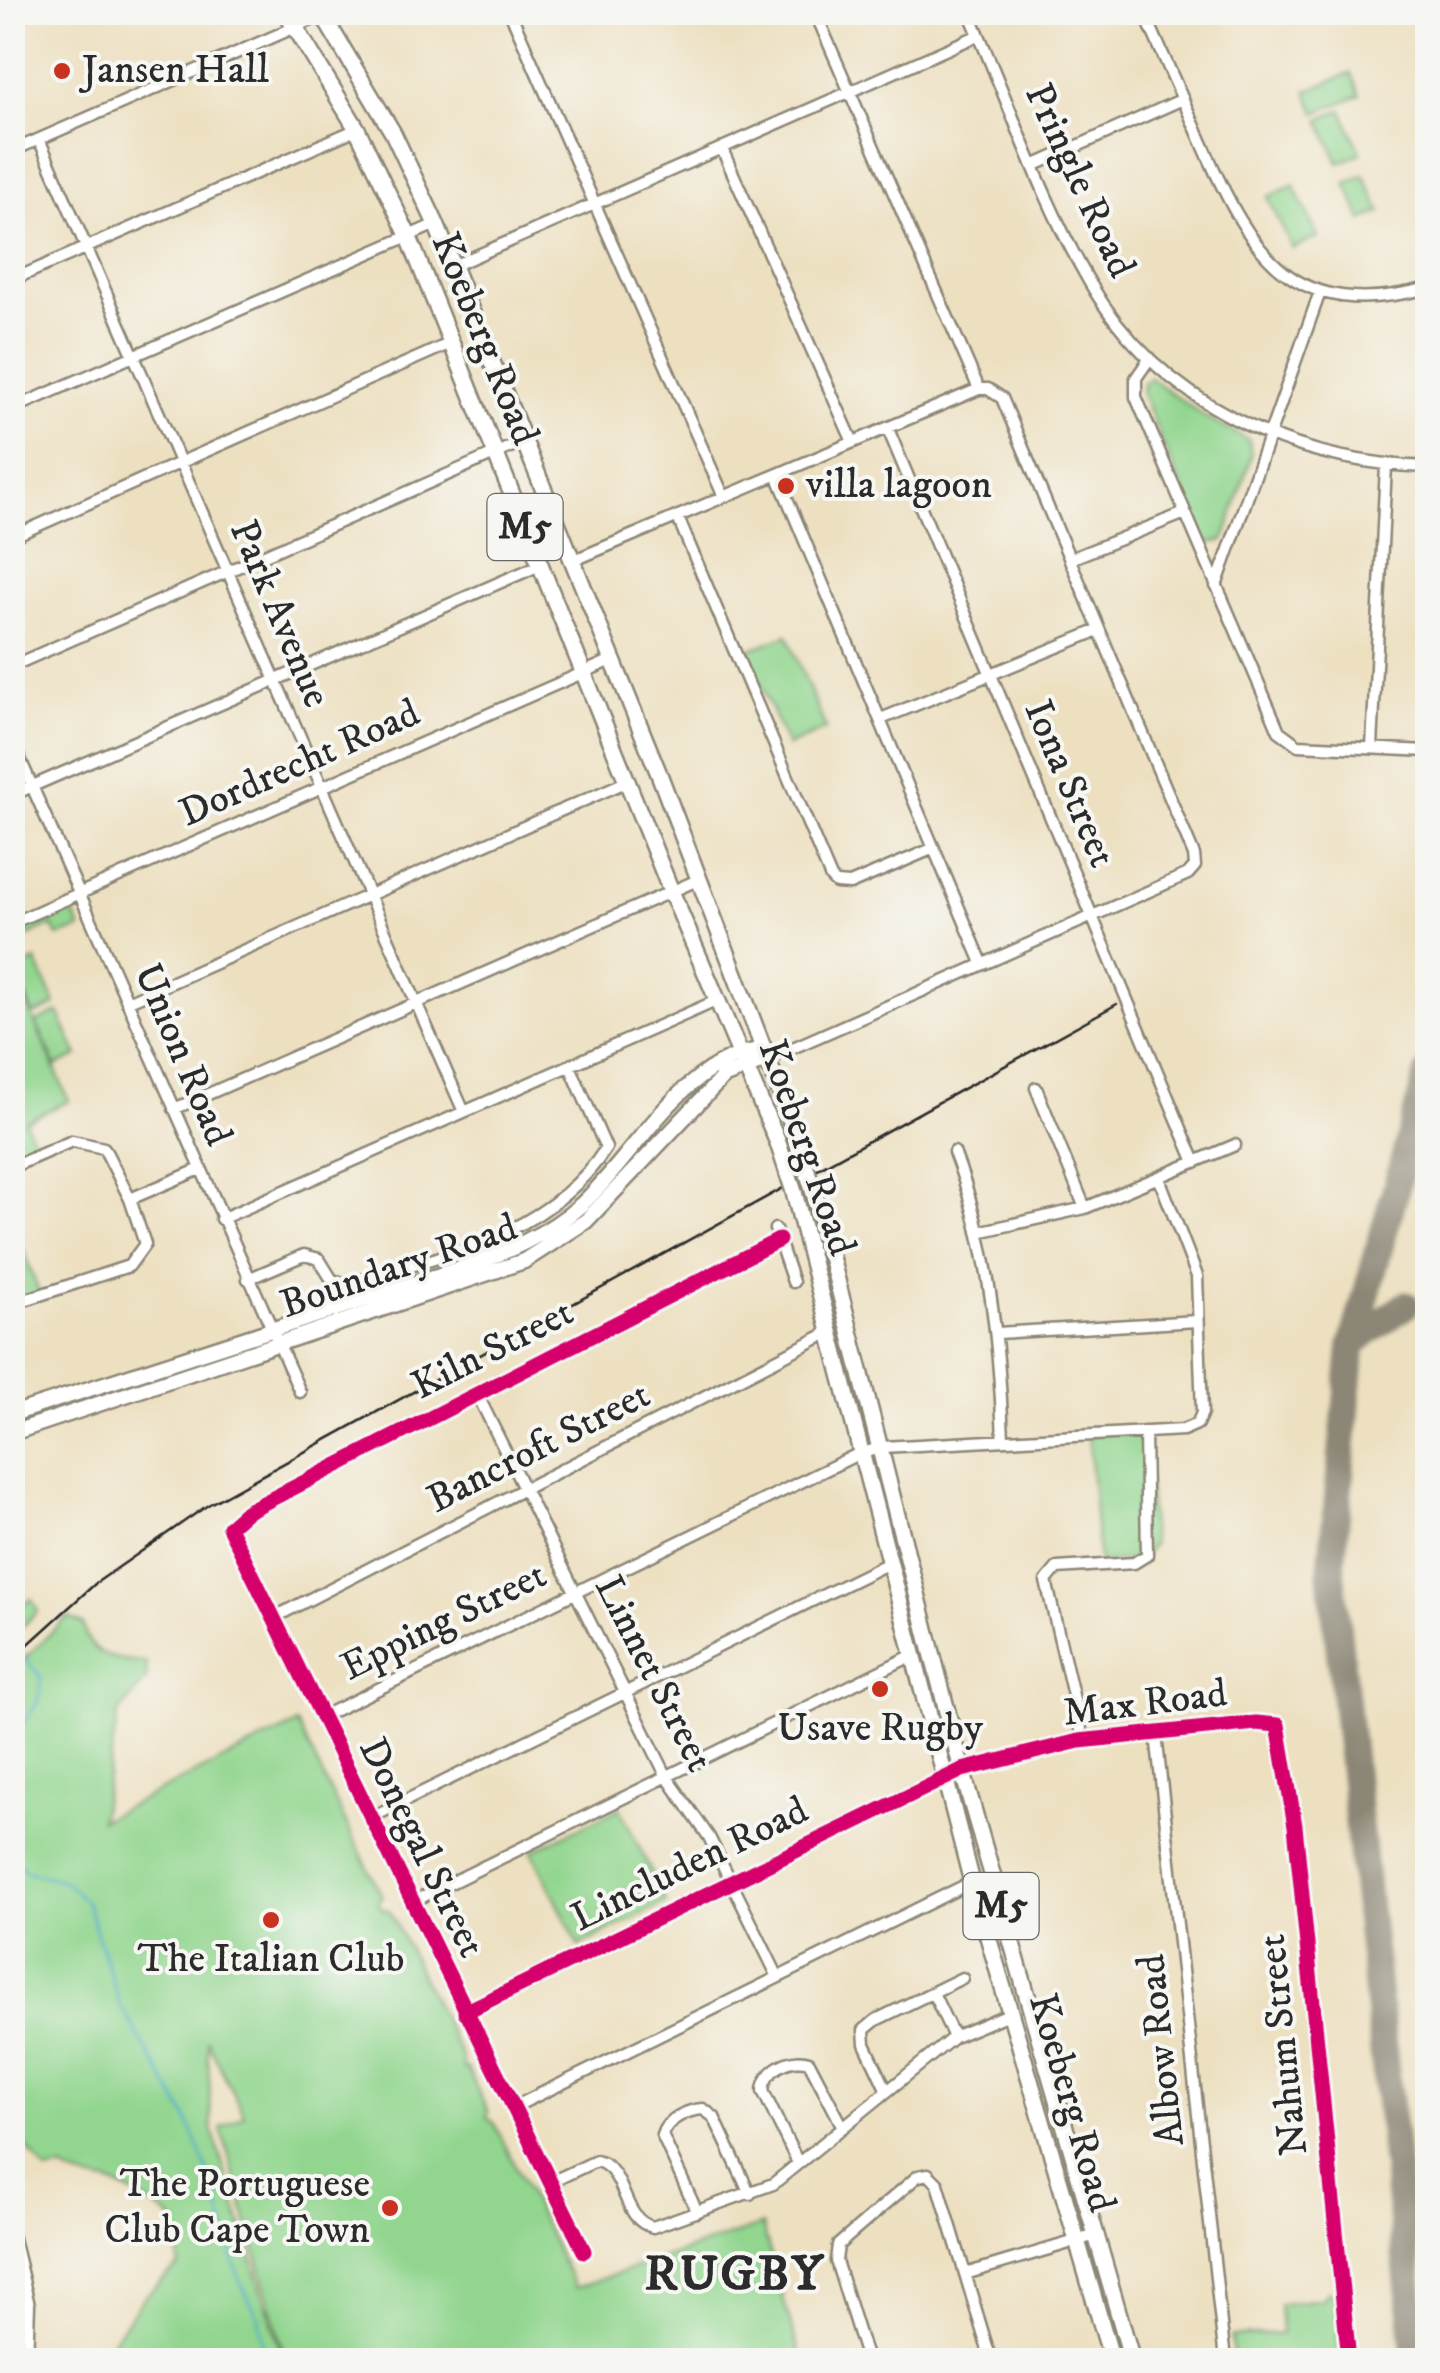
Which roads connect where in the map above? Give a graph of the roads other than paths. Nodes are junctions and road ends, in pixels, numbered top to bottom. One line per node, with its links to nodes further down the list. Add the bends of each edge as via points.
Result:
1 (510, 12): 15 (street)
2 (815, 12): 8 (street)
3 (969, 12): 7 (street, Pringle Road)
4 (1144, 12): 9 (street)
5 (322, 14): 6 (street); 16 (main road, Koeberg Road / M5, via 393,133)
6 (291, 20): 10 (main road, Koeberg Road / M5); 11 (street)
7 (979, 34): 8 (street); 14 (street, Pringle Road)
8 (850, 92): 12 (street); 26 (street)
9 (1183, 100): 14 (street); 22 (street, via 1242,230 1286,274)
10 (357, 129): 17 (main road, Koeberg Road / M5); 18 (street)
11 (38, 139): 13 (street); 18 (street, Park Avenue)
12 (722, 148): 15 (street); 31 (street)
13 (12, 151)
14 (1035, 165): 25 (street, Pringle Road, via 1091,286)
15 (594, 204): 19 (street); 37 (street)
16 (436, 224): 17 (street); 19 (main road, Koeberg Road / M5)
17 (408, 235): 23 (main road, Koeberg Road / M5); 24 (street)
18 (86, 247): 20 (street); 24 (street, Park Avenue)
19 (453, 266): 30 (main road, Koeberg Road / M5)
20 (12, 280)
21 (1428, 288): 22 (street, via 1372,298)
22 (1320, 292): 29 (street)
23 (452, 343): 32 (main road, Koeberg Road / M5); 33 (street)
24 (134, 356): 27 (street); 33 (street, Park Avenue)
25 (1150, 358): 29 (street, Pringle Road, via 1207,404); 38 (street, via 1133,389)
26 (979, 389): 28 (street); 41 (street, via 1002,398)
27 (12, 409)
28 (888, 429): 31 (street); 50 (street, Iona Street)
29 (1270, 437): 34 (street, Pringle Road); 45 (street)
30 (524, 441): 32 (street); 42 (main road, Koeberg Road / M5)
31 (852, 442): 36 (street)
32 (496, 454): 43 (main road, Koeberg Road / M5); 44 (street)
33 (180, 462): 40 (street); 44 (street, Park Avenue)
34 (1386, 466): 35 (street, Pringle Road); 54 (street)
35 (1428, 468)
36 (778, 476): 37 (street); 52 (street)
37 (724, 497): 39 (street)
38 (1184, 512): 41 (street); 45 (street)
39 (678, 518): 42 (street); 60 (street, via 830,878 850,884)
40 (12, 538)
41 (1070, 559): 46 (street)
42 (572, 561): 47 (main road, Koeberg Road / M5)
43 (540, 565): 49 (main road, Koeberg Road / M5); 51 (street)
44 (228, 572): 48 (street); 51 (street, Park Avenue)
45 (1215, 587): 54 (street, via 1286,739)
46 (1099, 630): 50 (street); 65 (street, via 1194,854 1192,871)
47 (612, 660): 49 (street, Dordrecht Road); 61 (main road, Koeberg Road / M5)
48 (12, 666)
49 (583, 673): 56 (main road, Koeberg Road / M5); 58 (street, Dordrecht Road)
50 (991, 674): 52 (street); 65 (street, Iona Street)
51 (275, 681): 57 (street); 58 (street, Park Avenue)
52 (882, 719): 60 (street)
53 (12, 740): 57 (street, Union Road)
54 (1372, 747): 55 (street)
55 (1428, 751)
56 (628, 782): 62 (main road, Koeberg Road / M5); 64 (street)
57 (32, 786): 59 (street); 63 (street, Union Road)
58 (322, 788): 63 (street, Dordrecht Road); 64 (street, Park Avenue)
59 (12, 794)
60 (934, 848): 67 (street)
61 (700, 879): 62 (street); 71 (main road, Koeberg Road / M5)
62 (671, 891): 68 (main road, Koeberg Road / M5); 70 (street)
63 (79, 893): 66 (street, Dordrecht Road); 69 (street, Union Road)
64 (370, 896): 69 (street); 70 (street, Park Avenue)
65 (1092, 917): 67 (street); 79 (street, Iona Street)
66 (12, 923)
67 (982, 963): 71 (street)
68 (716, 1000): 72 (main road, Koeberg Road / M5); 73 (street)
69 (126, 1002): 75 (street, Union Road)
70 (416, 1004): 75 (street); 76 (street, Park Avenue)
71 (772, 1053): 72 (main road); 101 (main road, Koeberg Road / M5, bridge)
72 (743, 1059): 91 (main road, Boundary Road, via 705,1071 598,1188 536,1236 465,1268); 92 (main road, Koeberg Road / M5, bridge, via 802,1216); 94 (main road, Boundary Road, via 605,1203 542,1252)
73 (570, 1066): 76 (street); 87 (street, via 606,1148 574,1188 534,1218 348,1284 332,1280 319,1259 304,1256)
74 (1036, 1088): 84 (street)
75 (174, 1109): 81 (street, Union Road)
76 (464, 1112): 85 (street)
77 (1235, 1146): 79 (street)
78 (954, 1152): 86 (street)
79 (1194, 1162): 82 (street)
80 (12, 1168): 83 (street, via 84,1140 110,1156)
81 (198, 1170): 83 (street); 85 (street, Union Road)
82 (1159, 1178): 84 (street); 90 (street, via 1192,1256)
83 (130, 1199): 89 (street, via 145,1244 138,1259)
84 (1084, 1208): 86 (street)
85 (221, 1219): 87 (street, Union Road)
86 (978, 1232): 93 (street)
87 (248, 1280): 91 (street, Union Road)
88 (793, 1282): 96 (street, Kiln Street, via 777,1234)
89 (12, 1304)
90 (1197, 1321): 93 (street); 99 (street, Epping Street, via 1197,1424)
91 (270, 1330): 94 (street, Union Road); 97 (main road, Boundary Road)
92 (832, 1331): 102 (main road, Koeberg Road / M5); 103 (street, Bancroft Street)
93 (998, 1333): 100 (street)
94 (276, 1345): 95 (street, Union Road); 98 (main road, Boundary Road)
95 (300, 1392)
96 (478, 1396): 103 (street, Linnet Street); 104 (street, Kiln Street)
97 (12, 1414)
98 (12, 1432)
99 (1144, 1432): 100 (street, Epping Street); 107 (street, via 1150,1542 1144,1558)
100 (1004, 1439): 101 (street, Epping Street)
101 (883, 1447): 102 (street, Epping Street); 116 (main road, Koeberg Road / M5)
102 (864, 1452): 105 (main road, Koeberg Road / M5); 108 (street, Epping Street)
103 (525, 1489): 108 (street, Linnet Street); 109 (street, Bancroft Street)
104 (229, 1526): 109 (street, Donegal Street)
105 (891, 1562): 110 (main road, Koeberg Road / M5); 111 (street)
106 (1039, 1564): 107 (street)
107 (1050, 1573): 115 (street, via 1045,1584)
108 (576, 1590): 111 (street, Linnet Street); 112 (street, Epping Street)
109 (272, 1618): 112 (street, Donegal Street)
110 (913, 1654): 117 (street); 118 (main road, Koeberg Road / M5)
111 (626, 1692): 117 (street, Linnet Street); 119 (street)
112 (321, 1717): 119 (street, Donegal Street)
113 (1278, 1725): 114 (street, Max Road); 147 (street, Nahum Street, via 1295,1826)
114 (1156, 1734): 115 (street, Max Road); 146 (street, Albow Road)
115 (1084, 1742): 116 (street, Max Road)
116 (962, 1770): 118 (street, Max Road); 137 (main road, Koeberg Road / M5)
117 (667, 1777): 120 (street, Linnet Street); 122 (street)
118 (944, 1777): 120 (street, Lincluden Road); 121 (main road, Koeberg Road / M5)
119 (370, 1818): 122 (street, Donegal Street)
120 (731, 1881): 123 (street, Linnet Street); 126 (street, Lincluden Road)
121 (972, 1882): 123 (street); 127 (main road, Koeberg Road / M5)
122 (412, 1902): 126 (street, Donegal Street)
123 (778, 1978): 130 (street)
124 (962, 1978): 125 (street)
125 (933, 1993): 128 (street); 129 (street, via 864,2030 864,2044)
126 (465, 2012): 130 (street, Donegal Street)
127 (1011, 2013): 128 (street); 138 (main road, Koeberg Road / M5)
128 (954, 2036): 129 (street)
129 (887, 2090): 131 (street)
130 (512, 2108): 133 (street, Donegal Street)
131 (843, 2128): 132 (street); 132 (street, via 809,2062 797,2059 772,2071 763,2091)
132 (798, 2163): 134 (street)
133 (551, 2182): 135 (street, via 600,2162 613,2171 643,2224 653,2227); 139 (street, Donegal Street)
134 (750, 2194): 135 (street); 135 (street, via 714,2118 704,2109 692,2110 670,2121 662,2135)
135 (698, 2212)
136 (12, 2234): 141 (street, via 29,2306)
137 (1096, 2236): 138 (street); 145 (main road, Koeberg Road / M5)
138 (1077, 2242): 140 (street); 144 (main road, Koeberg Road / M5)
139 (584, 2251)
140 (965, 2274): 142 (street, via 938,2184 922,2174 838,2245 836,2261); 143 (street)
141 (27, 2360)
142 (867, 2360)
143 (990, 2360)
144 (1112, 2360)
145 (1132, 2360)
146 (1224, 2360)
147 (1350, 2360)

